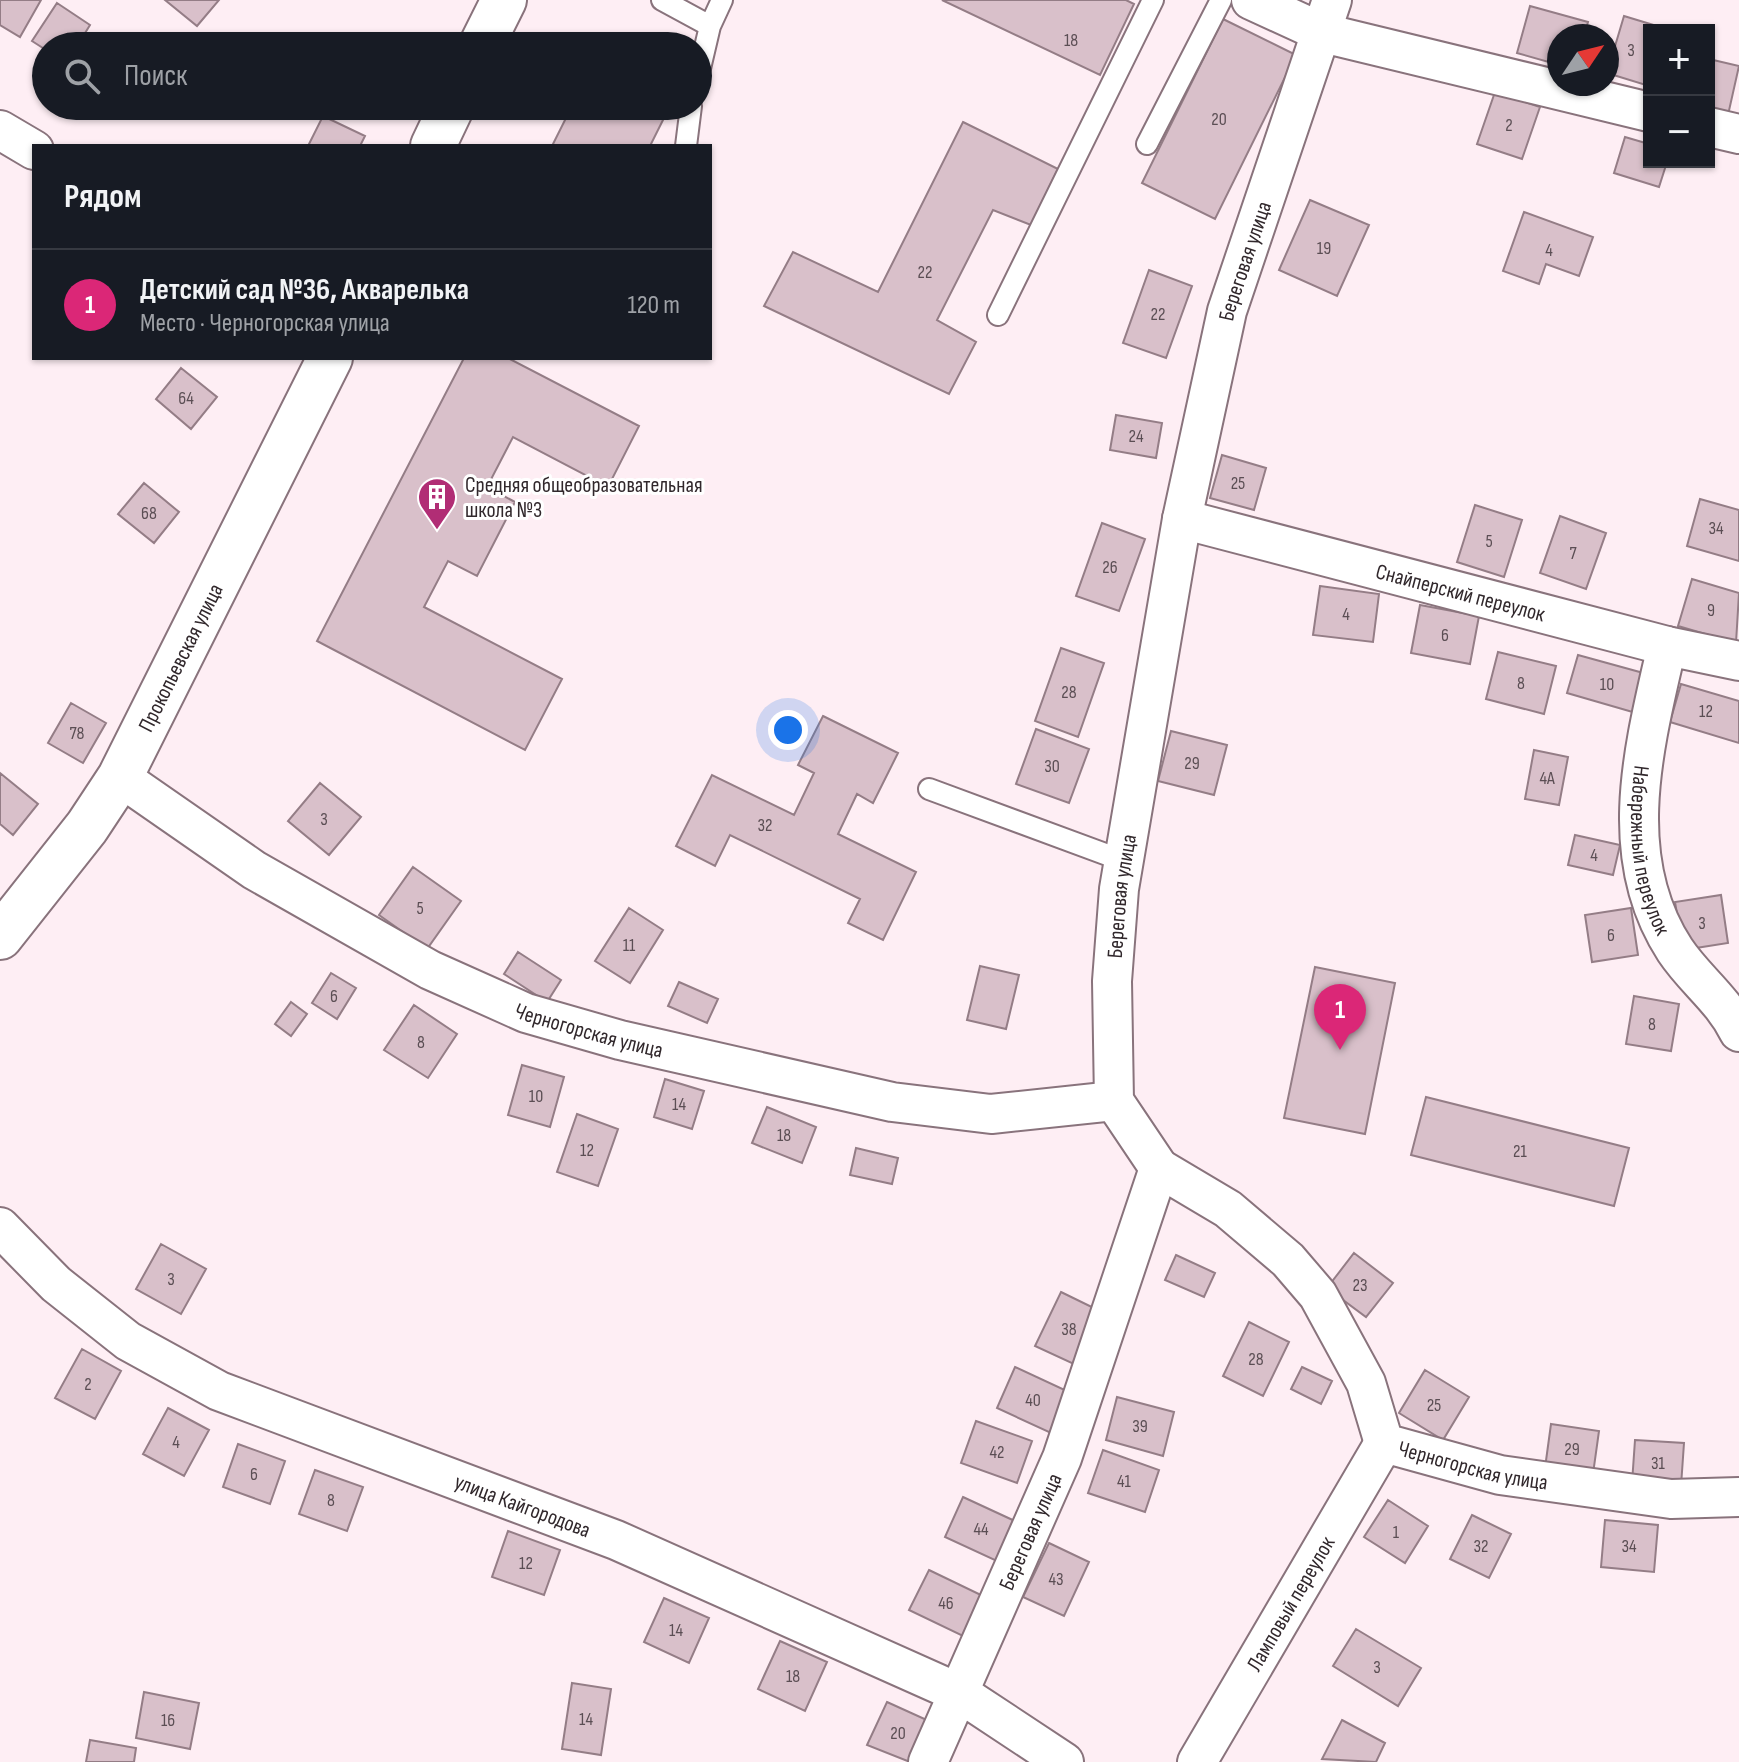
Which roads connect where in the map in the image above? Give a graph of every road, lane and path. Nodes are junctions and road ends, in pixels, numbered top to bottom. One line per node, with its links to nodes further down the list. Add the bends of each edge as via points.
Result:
1 (504, 0): 9 (main road)
2 (662, 0): 8 (lane)
3 (722, 0): 8 (lane)
4 (1153, 0): 21 (lane)
5 (1221, 0): 19 (lane)
6 (1251, 0): 7 (street)
7 (1328, 17): 11 (street); 23 (street, Береговая улица, via 1227,311)
8 (710, 26): 10 (lane)
9 (488, 32)
10 (709, 32)
11 (1643, 110)
12 (445, 120): 17 (main road)
13 (689, 120): 18 (lane)
14 (1715, 128): 16 (street)
15 (0, 130): 20 (street)
16 (1739, 134)
17 (434, 144)
18 (686, 144)
19 (1147, 144)
20 (32, 149)
21 (998, 315)
22 (329, 360): 26 (main road, Прокопьевская улица)
23 (1182, 519): 24 (street, Снайперский переулок); 28 (street, Береговая улица)
24 (1667, 646): 25 (street, Снайперский переулок); 30 (street, Набережный переулок, via 1641,759 1638,840 1657,917 1676,952 1726,1006)
25 (1739, 661)
26 (120, 777): 29 (main road, Прокопьевская улица); 31 (street, Черногорская улица, via 254,870 430,970 526,1013 620,1040 892,1102 991,1114)
27 (929, 789): 28 (lane)
28 (1124, 861): 31 (street, Береговая улица, via 1112,981)
29 (0, 937)
30 (1739, 1032)
31 (1114, 1101): 32 (street)
32 (1159, 1168): 34 (street, Черногорская улица, via 1228,1209 1288,1260 1318,1295 1366,1383); 36 (street, Береговая улица, via 1062,1458)
33 (0, 1227): 36 (street, улица Кайгородова, via 56,1284 128,1341 219,1391 616,1540)
34 (1384, 1443): 35 (street, Черногорская улица, via 1500,1475 1671,1499); 39 (street, Ламповый переулок)
35 (1739, 1497)
36 (961, 1694): 37 (street, Береговая улица); 38 (street, улица Кайгородова)
37 (928, 1762)
38 (1064, 1762)
39 (1197, 1762)

